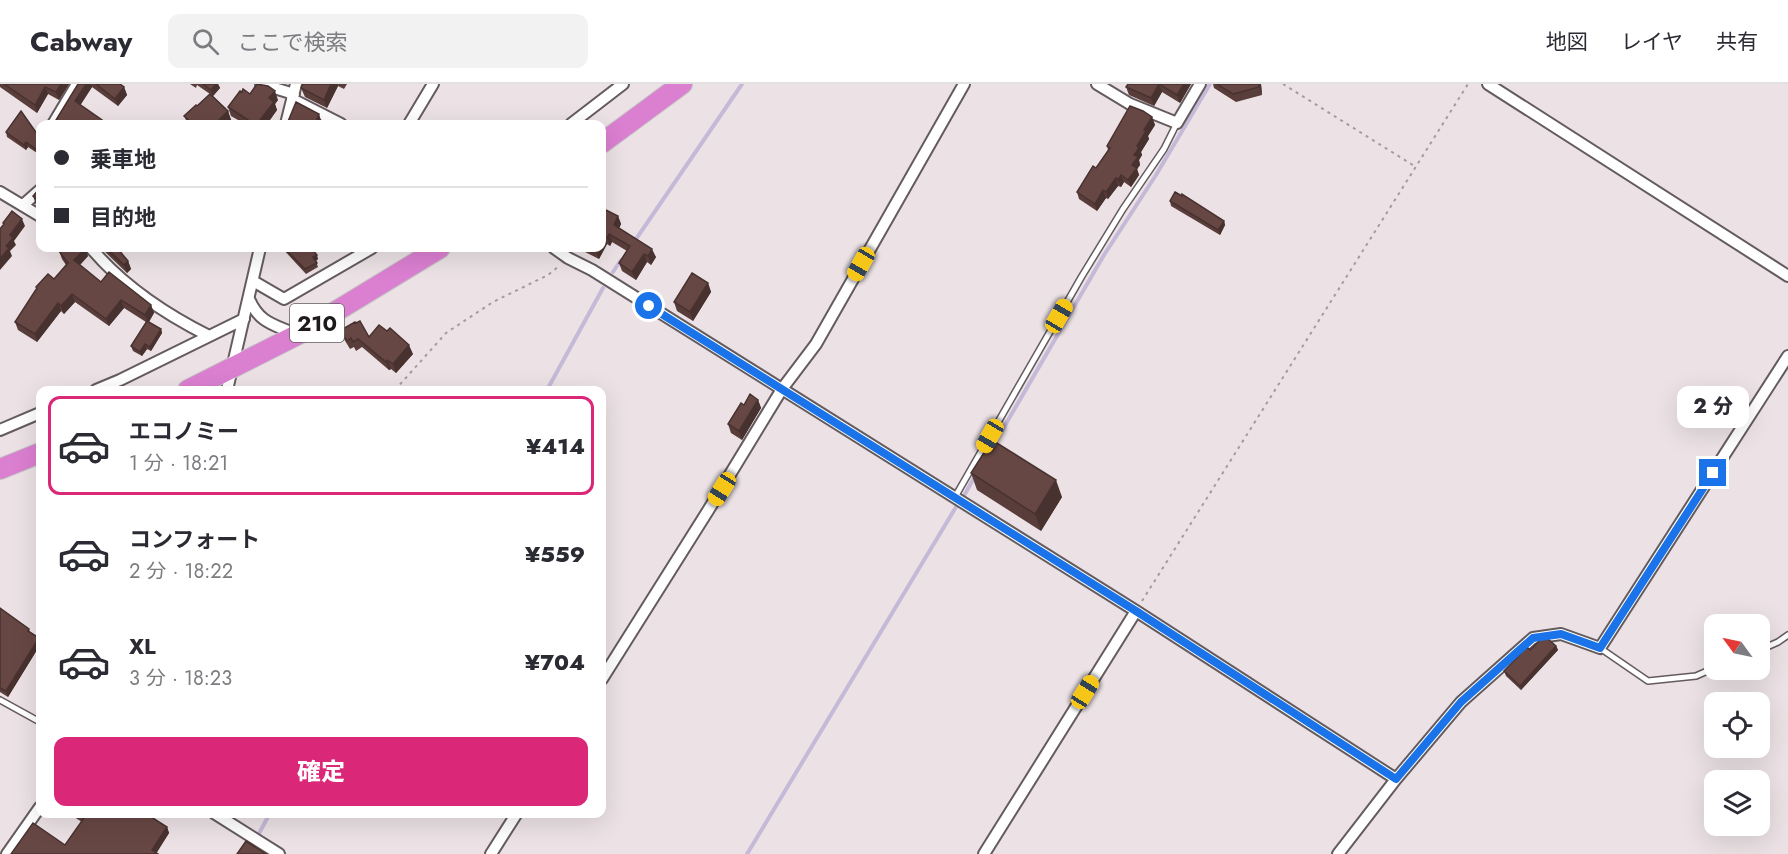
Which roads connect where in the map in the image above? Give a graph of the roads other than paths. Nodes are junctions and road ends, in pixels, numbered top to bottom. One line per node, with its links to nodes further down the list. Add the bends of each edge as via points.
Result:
1 (77, 84): 11 (street)
2 (261, 84): 10 (street)
3 (433, 84): 14 (street)
4 (623, 84): 15 (street)
5 (681, 84): 17 (highway)
6 (964, 84): 38 (street, via 816,344)
7 (1097, 84): 16 (street, via 1130,104)
8 (1200, 84): 16 (street)
9 (1488, 84): 27 (street)
10 (294, 92): 12 (street); 13 (street)
11 (55, 120)
12 (287, 120)
13 (335, 120)
14 (411, 120)
15 (576, 120)
16 (1177, 123): 43 (lane, via 1082,276)
17 (606, 140)
18 (0, 192): 20 (street)
19 (36, 194): 20 (street)
20 (23, 206): 21 (street)
21 (36, 214)
22 (95, 252): 32 (street, via 114,273 158,307)
23 (259, 252): 28 (street)
24 (365, 252): 28 (street, via 284,299)
25 (433, 252): 31 (highway, 210)
26 (560, 252): 38 (street)
27 (1788, 276)
28 (253, 281): 29 (street)
29 (249, 299): 30 (street); 31 (street, via 264,321)
30 (244, 319): 32 (street); 34 (street)
31 (297, 335): 34 (highway, 210)
32 (209, 336): 35 (street)
33 (1788, 356): 47 (street)
34 (232, 367): 36 (highway, 210); 37 (street)
35 (104, 386)
36 (196, 386)
37 (228, 386)
38 (782, 389): 43 (street); 49 (street)
39 (36, 415): 40 (street)
40 (0, 430)
41 (36, 455): 42 (highway)
42 (0, 469)
43 (955, 497): 44 (street)
44 (1136, 611): 52 (street); 59 (street)
45 (1788, 634): 46 (lane)
46 (1770, 646)
47 (1600, 648): 48 (lane, via 1648,681); 52 (street, via 1561,634 1533,638 1461,702)
48 (1704, 672)
49 (606, 673)
50 (0, 700): 51 (lane)
51 (36, 720)
52 (1396, 779): 60 (street)
53 (36, 813): 56 (street)
54 (222, 818): 57 (street)
55 (514, 818): 58 (street)
56 (7, 854)
57 (279, 854)
58 (491, 854)
59 (984, 854)
60 (1338, 854)

